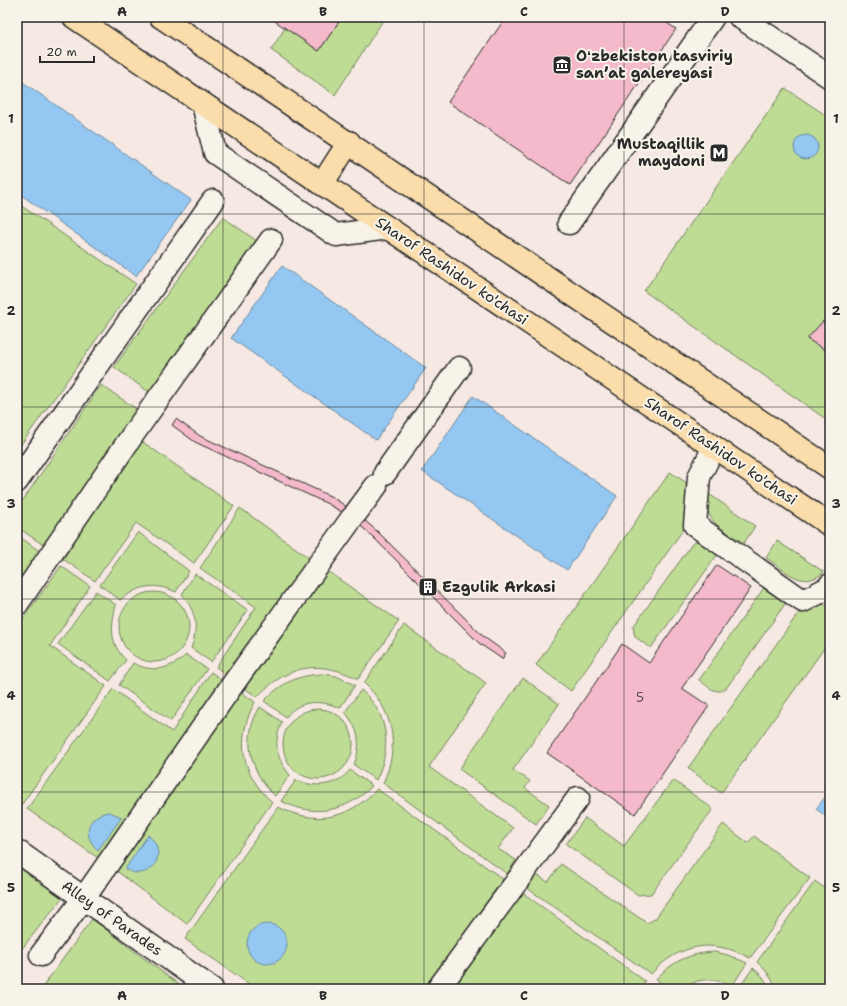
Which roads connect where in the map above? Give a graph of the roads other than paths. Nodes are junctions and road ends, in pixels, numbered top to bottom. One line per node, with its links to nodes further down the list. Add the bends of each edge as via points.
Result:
1 (74, 17): 6 (main road, Sharof Rashidov ko'chasi)
2 (161, 17): 7 (main road)
3 (713, 17): 10 (street)
4 (740, 17): 5 (street)
5 (830, 77)
6 (204, 104): 8 (main road, Sharof Rashidov ko'chasi); 11 (street, via 215,153 336,235)
7 (349, 142): 8 (main road); 15 (main road)
8 (322, 184): 11 (main road, Sharof Rashidov ko'chasi)
9 (213, 201): 16 (street)
10 (569, 223)
11 (388, 228): 14 (main road, Sharof Rashidov ko'chasi)
12 (271, 240): 19 (street)
13 (458, 368): 22 (street)
14 (714, 447): 17 (main road, Sharof Rashidov ko'chasi); 18 (street, via 699,477 695,524 803,601)
15 (830, 468)
16 (17, 481)
17 (830, 525)
18 (830, 585)
19 (17, 604)
20 (578, 798): 25 (street)
21 (17, 851): 22 (street, Alley of Parades)
22 (84, 898): 23 (street); 24 (street, Alley of Parades)
23 (42, 956)
24 (209, 987)
25 (438, 989)

